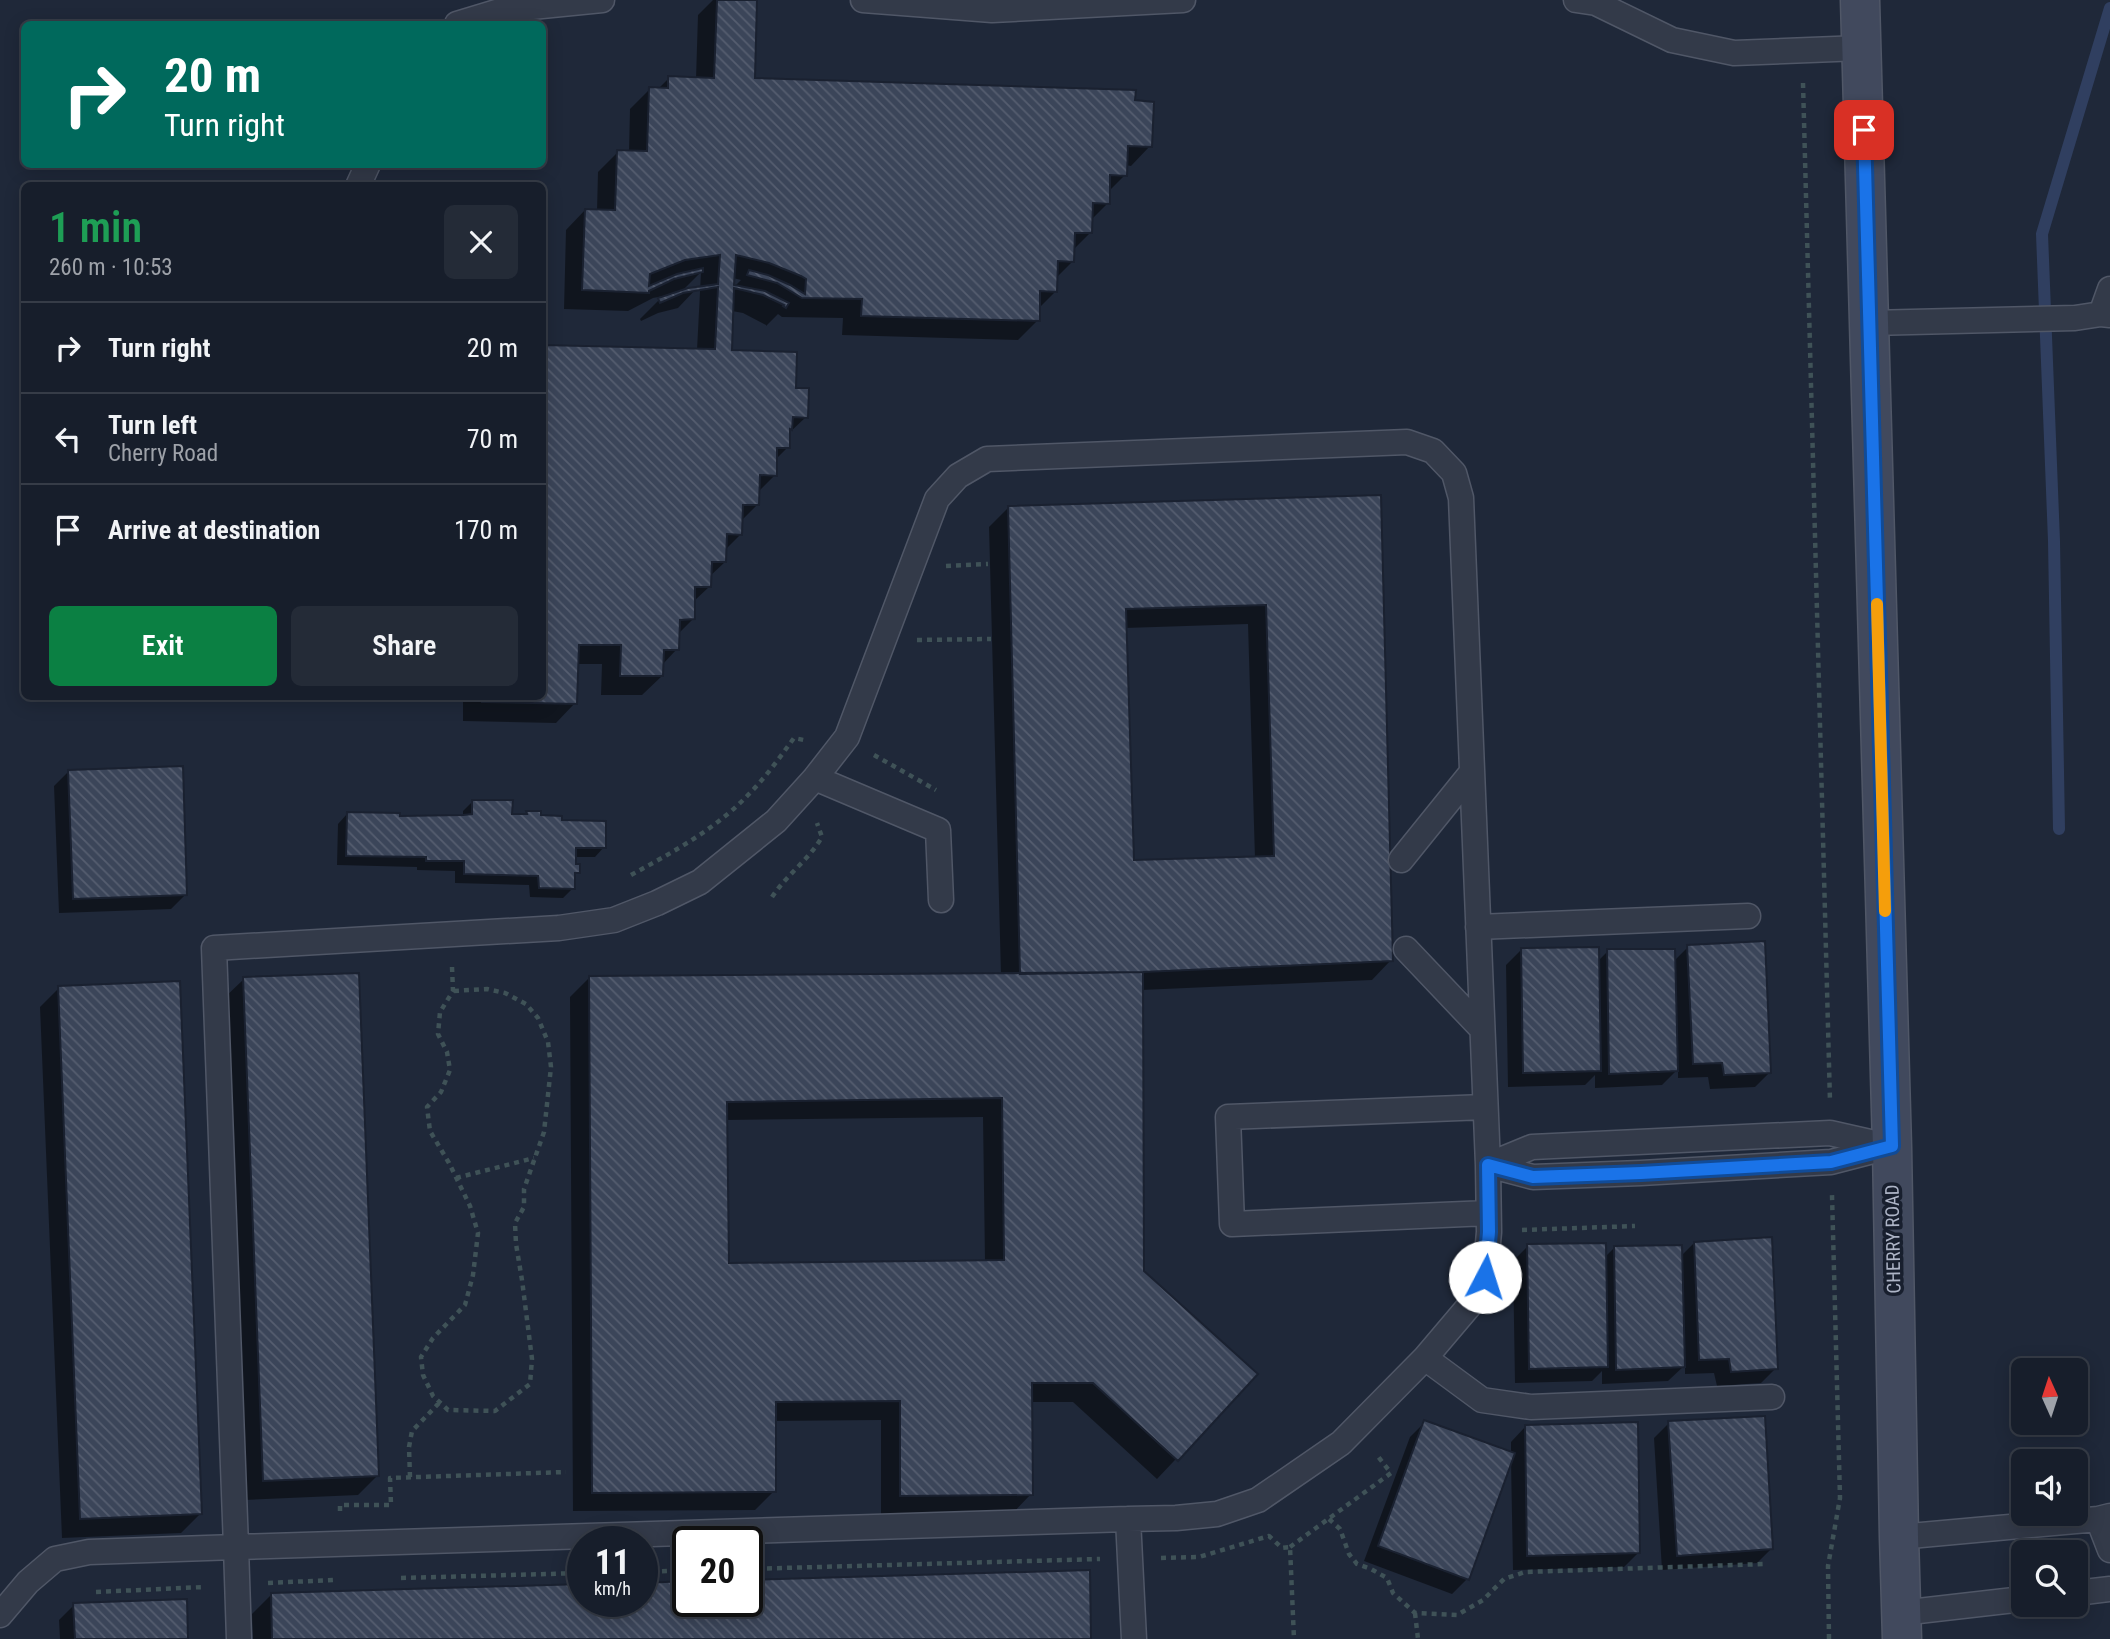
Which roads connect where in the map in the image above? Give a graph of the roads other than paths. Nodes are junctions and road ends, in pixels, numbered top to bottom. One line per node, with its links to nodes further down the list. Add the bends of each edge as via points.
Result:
1 (602, 0): 6 (lane, via 503,10)
2 (863, 0): 3 (lane, via 992,10)
3 (1183, 0)
4 (1576, 0): 7 (lane, via 1596,3 1672,40 1734,53)
5 (1860, 0): 7 (main road, CHERRY ROAD)
6 (467, 21)
7 (1861, 48): 10 (main road, CHERRY ROAD)
8 (2110, 289): 9 (lane)
9 (2105, 315): 10 (lane)
10 (1870, 323): 20 (main road, CHERRY ROAD)
11 (1472, 772): 12 (lane, via 1461,498 1454,473 1433,452 1407,442 987,460 958,476 937,499 847,737); 13 (lane); 16 (lane)
12 (815, 778): 14 (lane, via 938,830); 28 (lane, via 776,821 700,882 614,920 559,928 214,948)
13 (1401, 860)
14 (941, 900)
15 (1748, 916): 16 (lane)
16 (1478, 927): 18 (lane)
17 (1406, 949): 18 (lane)
18 (1482, 1029): 19 (lane)
19 (1485, 1107): 21 (lane); 22 (lane, via 1228,1117 1232,1224)
20 (1892, 1146): 21 (lane, via 1831,1162 1533,1177); 21 (lane, via 1830,1133 1532,1147); 27 (main road, CHERRY ROAD)
21 (1488, 1165): 22 (lane)
22 (1488, 1213): 23 (lane, via 1485,1277 1475,1299)
23 (1425, 1358): 24 (lane, via 1482,1400 1531,1407); 26 (lane, via 1340,1443 1258,1500 1217,1514)
24 (1772, 1397)
25 (2104, 1517): 27 (lane); 29 (lane)
26 (1128, 1519): 28 (lane); 36 (lane)
27 (1899, 1537): 34 (main road, CHERRY ROAD)
28 (236, 1547): 33 (lane, via 89,1552 55,1559); 35 (lane)
29 (2110, 1549)
30 (2110, 1589): 31 (lane)
31 (2088, 1592)
32 (2011, 1602): 34 (lane)
33 (0, 1615)
34 (1902, 1626)
35 (239, 1639)
36 (1134, 1639)

